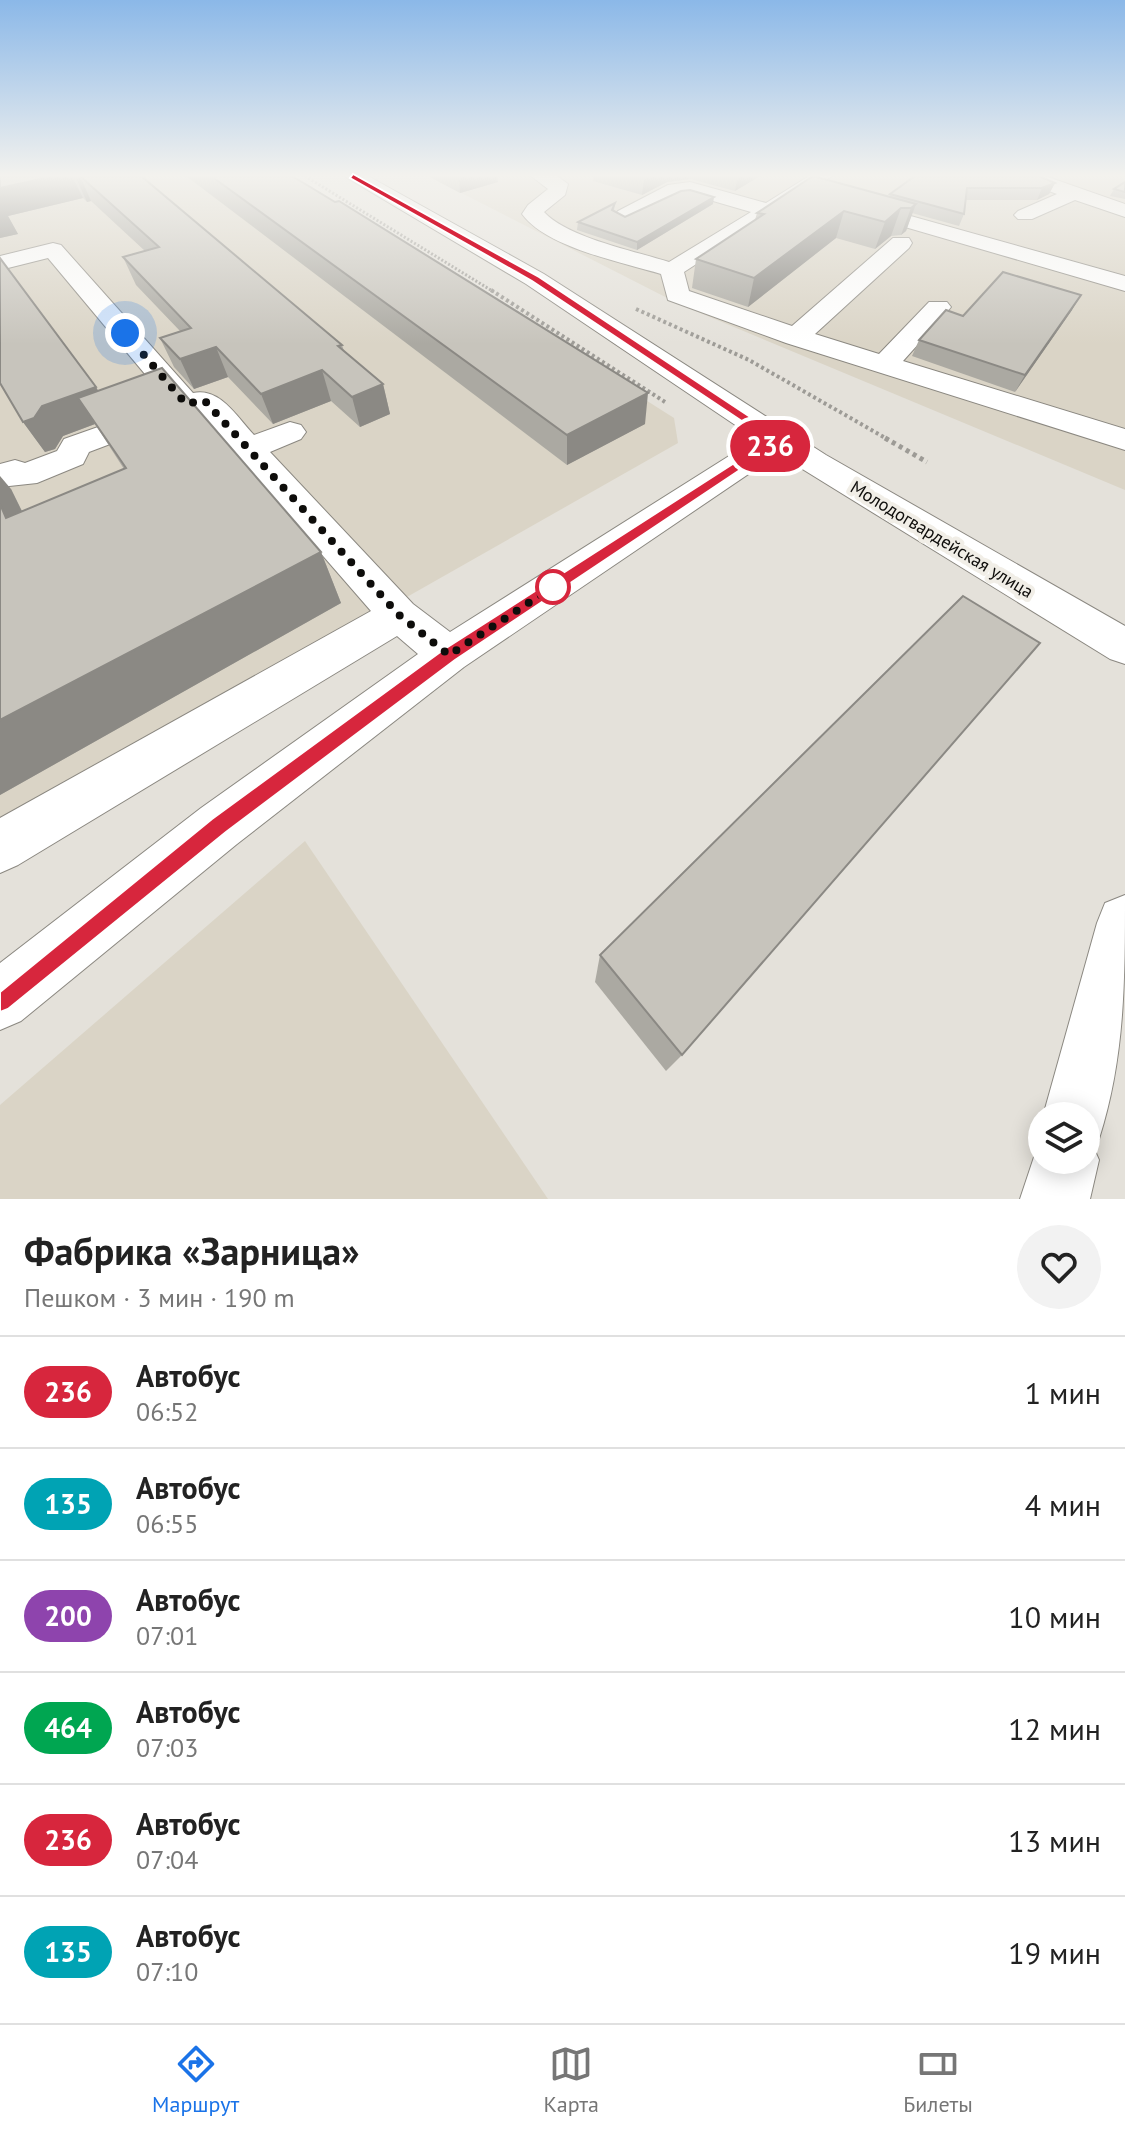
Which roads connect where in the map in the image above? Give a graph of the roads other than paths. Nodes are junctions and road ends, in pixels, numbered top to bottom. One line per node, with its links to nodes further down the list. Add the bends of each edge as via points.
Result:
1 (452, 232): 14 (street, Молодогвардейская улица, via 535,279)
2 (561, 232): 7 (street)
3 (734, 232): 7 (street)
4 (960, 232): 8 (street)
5 (901, 243): 10 (street)
6 (0, 263): 12 (street, via 53,250)
7 (672, 270): 10 (street, via 677,295)
8 (1125, 284)
9 (938, 307): 11 (street)
10 (796, 337): 11 (street)
11 (884, 365): 15 (street)
12 (186, 404): 16 (street, via 204,400); 17 (street, via 75,446 71,457 25,475 15,471)
13 (290, 432): 16 (street)
14 (778, 440): 19 (street, Молодогвардейская улица); 20 (street)
15 (1125, 440)
16 (249, 449): 18 (street)
17 (0, 476)
18 (399, 615): 20 (street); 21 (street)
19 (1125, 647)
20 (449, 655): 23 (street, via 219,826)
21 (0, 847)
22 (1125, 923): 24 (street)
23 (0, 1000)
24 (1080, 1102)
25 (1061, 1174): 26 (street)
26 (1055, 1199)

